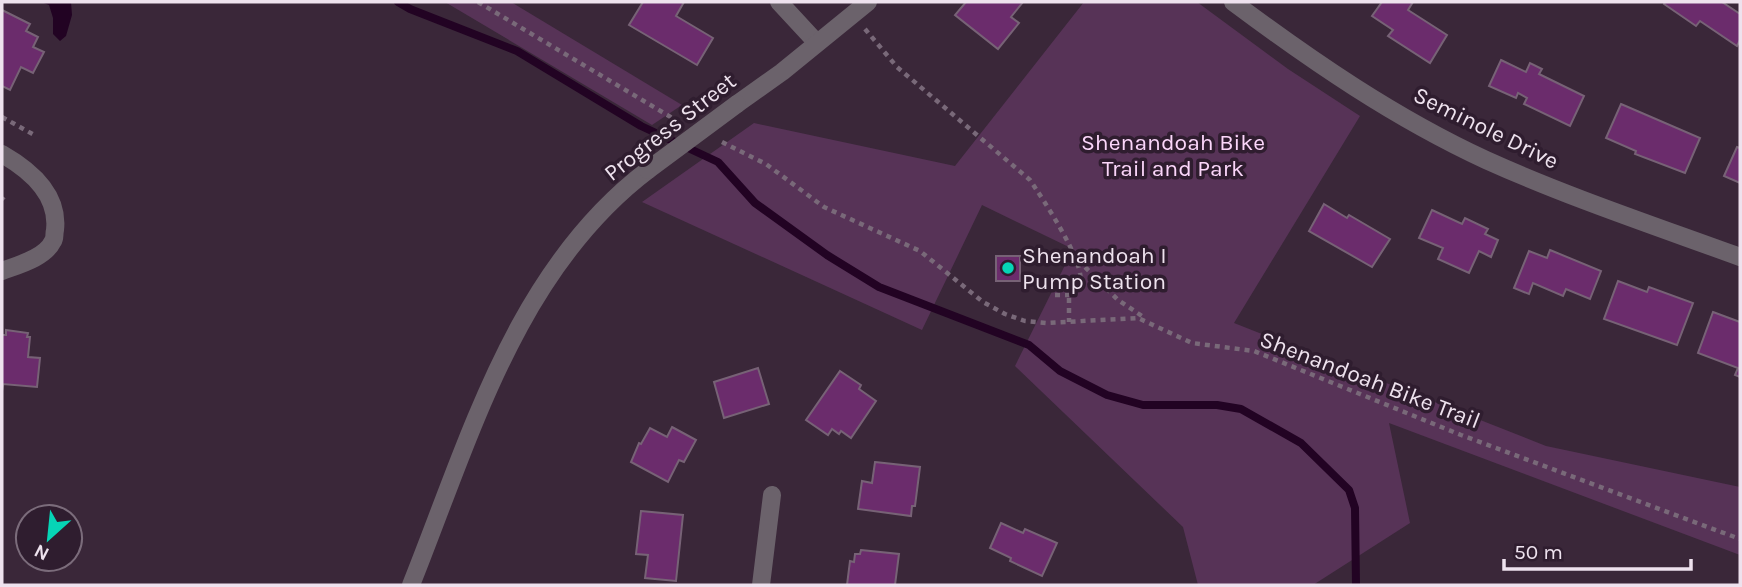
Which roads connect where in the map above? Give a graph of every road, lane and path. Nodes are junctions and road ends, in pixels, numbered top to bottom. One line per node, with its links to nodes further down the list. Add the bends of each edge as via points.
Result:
1 (478, 2): 8 (path)
2 (779, 2): 6 (street)
3 (868, 2): 5 (street, Progress Street)
4 (1233, 2): 13 (street, Seminole Drive, via 1333,73 1440,137 1546,186)
5 (854, 14): 6 (street, Progress Street); 12 (path, via 897,67 1030,180)
6 (817, 43): 21 (street, Progress Street, bridge, via 626,188 584,233 535,298 482,402)
7 (2, 117): 9 (path)
8 (688, 127)
9 (36, 136)
10 (713, 138): 17 (path, Shenandoah Bike Trail, via 766,164 824,207 904,241 998,311 1025,321)
11 (2, 154): 14 (street, via 22,165 48,195 56,218 53,242 32,261)
12 (1070, 247): 16 (path, via 1080,277 1077,289); 18 (path, via 1118,300)
13 (1740, 257)
14 (2, 271)
15 (1055, 295): 16 (path)
16 (1069, 295): 17 (path)
17 (1069, 322): 18 (path, Shenandoah Bike Trail, via 1138,318)
18 (1164, 331): 20 (path, Shenandoah Bike Trail, via 1192,344 1266,355 1461,435)
19 (772, 495): 22 (street)
20 (1740, 539)
21 (411, 585)
22 (761, 585)

